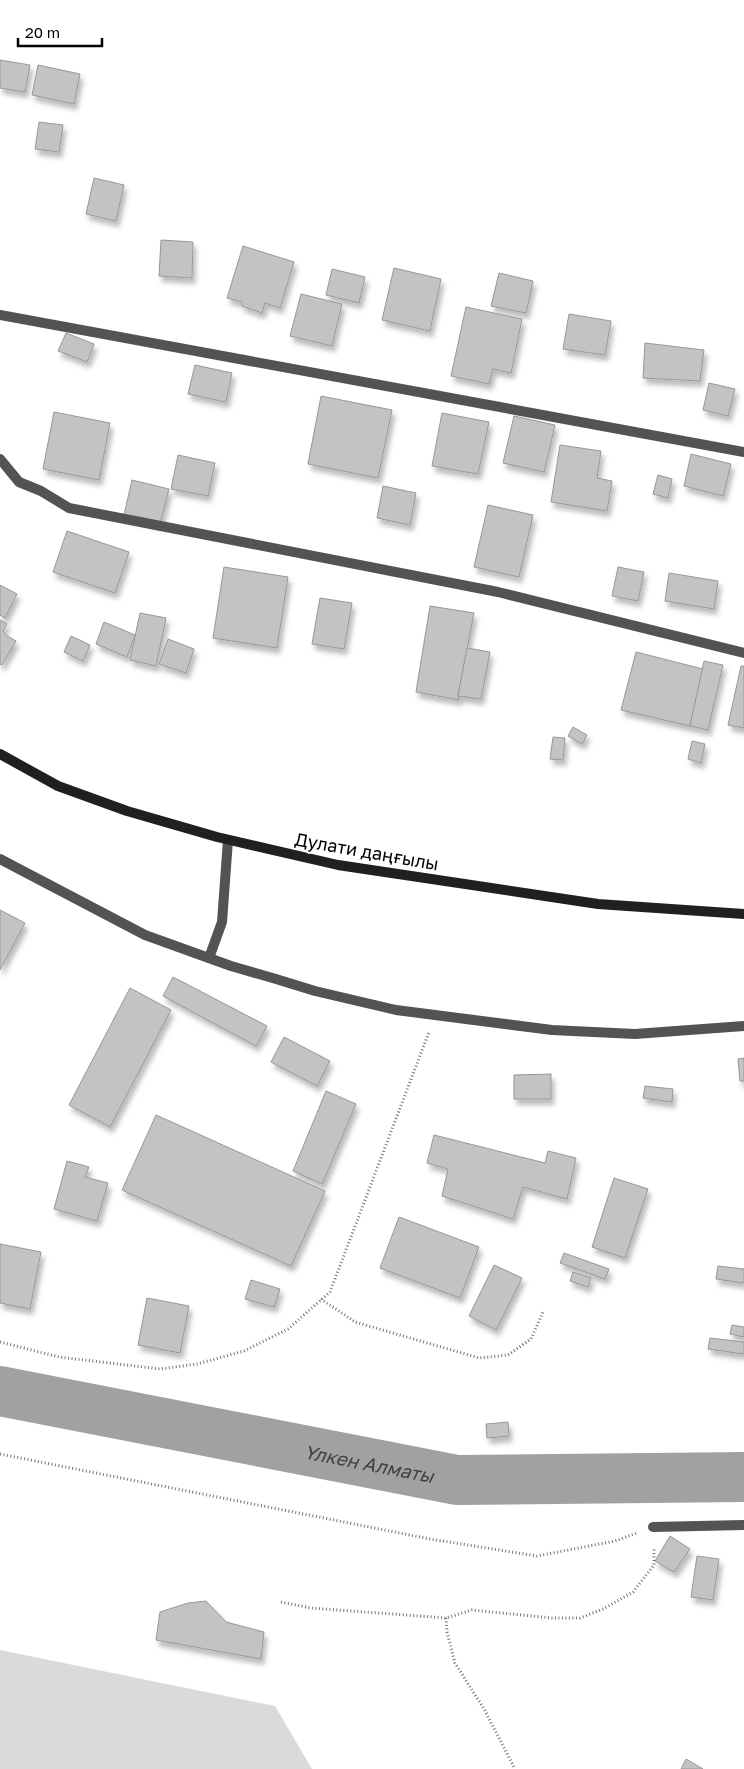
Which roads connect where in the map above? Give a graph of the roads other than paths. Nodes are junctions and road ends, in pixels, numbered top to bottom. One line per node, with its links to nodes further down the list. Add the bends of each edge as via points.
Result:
1 (0, 315): 2 (street)
2 (744, 452)
3 (0, 459): 4 (street, via 20,482 69,508 498,592)
4 (744, 653)
5 (0, 754): 6 (main road, Дулати даңғылы, via 58,786 127,811)
6 (228, 840): 8 (main road, Дулати даңғылы, via 338,865 598,904); 9 (street, via 222,922)
7 (0, 859): 9 (street, via 146,935)
8 (744, 914)
9 (209, 958): 10 (street, via 315,991 396,1010 552,1030 635,1034)
10 (744, 1026)
11 (744, 1525): 12 (street)
12 (653, 1527)

